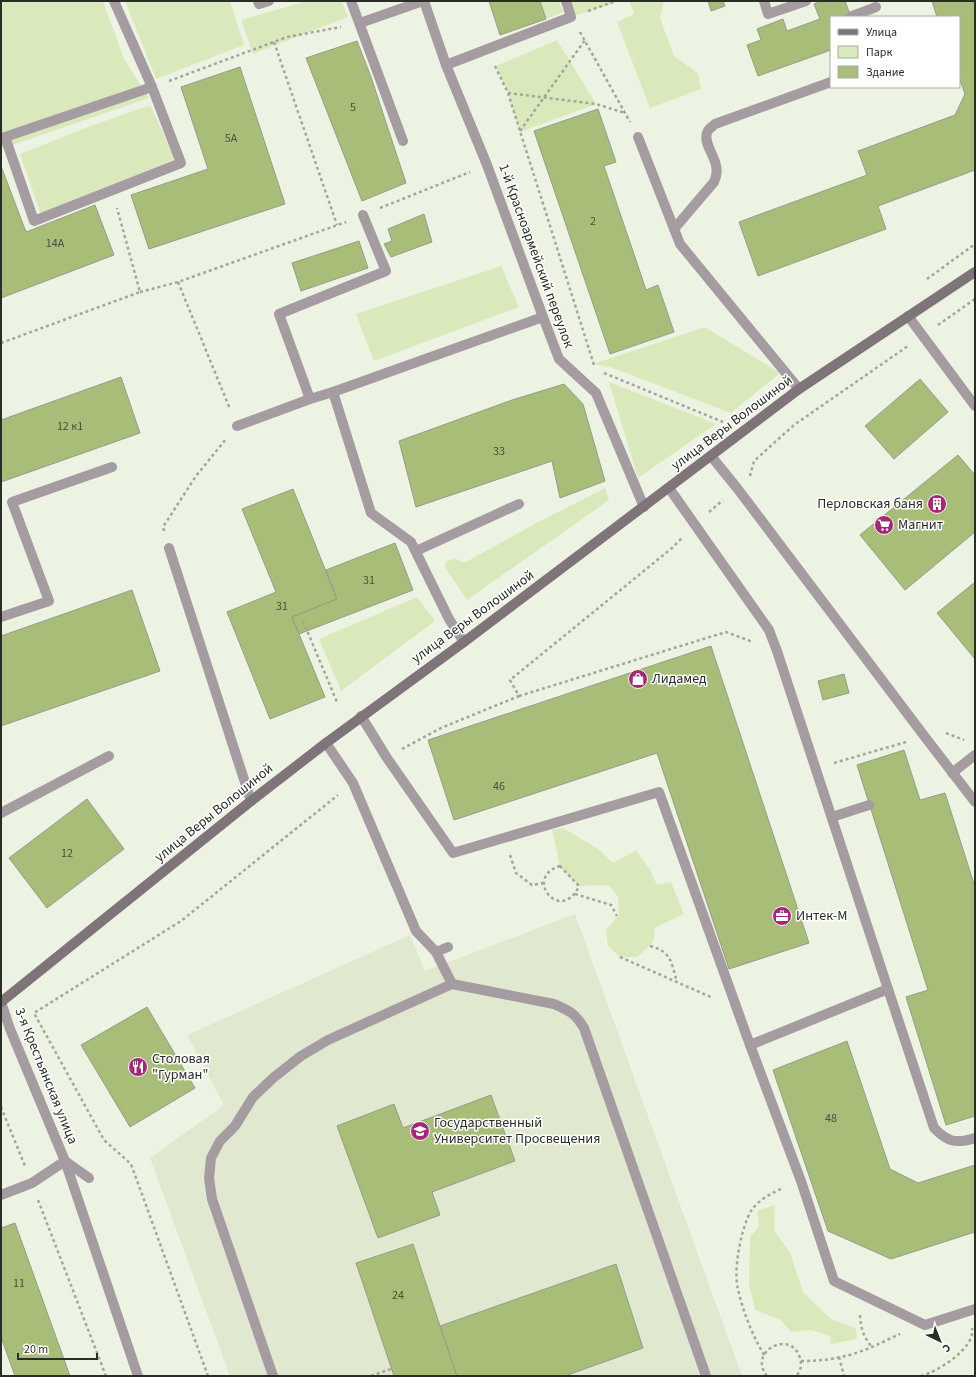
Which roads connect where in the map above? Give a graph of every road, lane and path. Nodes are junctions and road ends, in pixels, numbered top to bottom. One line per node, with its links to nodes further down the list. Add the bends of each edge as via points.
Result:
1 (114, 1): 20 (street)
2 (258, 1): 3 (street, via 259,4)
3 (269, 1)
4 (351, 1): 14 (street)
5 (423, 1): 14 (street); 18 (street, 1-й Красноармейский переулок)
6 (566, 1): 13 (street)
7 (616, 1): 13 (path)
8 (764, 1): 9 (street, via 768,14)
9 (806, 1)
10 (875, 4): 11 (street); 12 (street)
11 (852, 16)
12 (880, 16)
13 (571, 17): 15 (path); 17 (street)
14 (360, 23): 16 (path, via 287,37); 27 (street)
15 (585, 40): 22 (path); 23 (path)
16 (274, 42): 20 (path); 31 (path)
17 (488, 50): 18 (street); 21 (path)
18 (446, 65): 28 (street, 1-й Красноармейский переулок)
19 (830, 82): 32 (street, via 710,128 706,134 707,140 718,175)
20 (152, 87): 26 (street); 29 (street, via 181,163)
21 (508, 93): 22 (path); 24 (path)
22 (544, 98): 23 (path, via 596,104); 24 (path)
23 (625, 113): 25 (path)
24 (520, 132): 41 (path, via 593,364)
25 (638, 137): 32 (street)
26 (3, 138): 29 (street, via 34,221)
27 (403, 141)
28 (487, 165): 30 (path); 38 (street, 1-й Красноармейский переулок)
29 (112, 191): 35 (path)
30 (363, 215): 31 (path); 45 (street, via 386,271 279,314)
31 (337, 225): 34 (path)
32 (674, 229): 43 (street, via 680,244)
33 (975, 272): 37 (street, улица Веры Волошиной)
34 (178, 282): 35 (path); 48 (path)
35 (140, 292): 40 (path)
36 (975, 299): 39 (path)
37 (908, 316): 39 (street); 43 (street, улица Веры Волошиной)
38 (543, 317): 44 (street); 54 (street, 1-й Красноармейский переулок, via 559,359 596,393)
39 (923, 336): 46 (street); 52 (path, via 794,425 754,461 750,478)
40 (1, 343)
41 (598, 368)
42 (602, 371): 47 (path)
43 (799, 389): 49 (street, улица Веры Волошиной)
44 (333, 392): 45 (street); 57 (street, via 371,513 411,542)
45 (310, 399): 48 (street)
46 (975, 406)
47 (728, 424)
48 (237, 426): 56 (path, via 196,476 163,527)
49 (711, 456): 51 (street, улица Веры Волошиной); 52 (street)
50 (112, 467): 58 (street, via 12,502 49,601)
51 (669, 488): 54 (street, улица Веры Волошиной); 55 (street)
52 (737, 488): 55 (path); 65 (street)
53 (519, 504): 57 (street)
54 (644, 507): 60 (street, улица Веры Волошиной)
55 (694, 524): 61 (street, via 769,630); 62 (path, via 672,548 510,680)
56 (169, 548): 73 (street)
57 (416, 551): 60 (street, via 449,619)
58 (1, 617)
59 (302, 621): 63 (path)
60 (464, 642): 64 (street, улица Веры Волошиной)
61 (777, 651): 62 (path, via 726,632); 70 (street)
62 (519, 696): 69 (path, via 442,728)
63 (336, 702)
64 (361, 716): 66 (street, улица Веры Волошиной); 69 (street)
65 (924, 737): 70 (path); 71 (street)
66 (326, 743): 72 (street); 73 (street, улица Веры Волошиной)
67 (109, 756): 76 (street)
68 (975, 756): 71 (street)
69 (387, 758): 78 (street, via 453,853)
70 (816, 768): 77 (street)
71 (952, 773): 74 (street)
72 (353, 783): 84 (street, via 416,931); 109 (path, via 181,921 34,1013 104,1140 131,1164)
73 (251, 801): 90 (street, улица Веры Волошиной)
74 (975, 802)
75 (869, 805): 77 (street)
76 (1, 813)
77 (832, 817): 88 (street)
78 (504, 838): 79 (path, via 516,874 532,885); 89 (street, via 659,792)
79 (544, 883): 80 (path, via 548,895 554,900 570,899); 80 (path, via 547,873 560,866 579,886)
80 (576, 894): 81 (path, via 611,905)
81 (617, 916)
82 (650, 946): 86 (path, via 661,949 670,959)
83 (448, 947): 84 (street)
84 (436, 952): 87 (street)
85 (620, 957): 86 (path)
86 (677, 982): 89 (path, via 724,1002)
87 (452, 984): 110 (street, via 328,1040 301,1056 253,1097 235,1126 220,1141 211,1158 209,1178 212,1199); 112 (street, via 554,1004 577,1017 584,1028)
88 (888, 989): 91 (street); 93 (street, via 934,1128 944,1138 954,1141)
89 (734, 1001): 91 (street)
90 (1, 1002): 94 (street, 3-я Крестьянская улица)
91 (750, 1045): 96 (street)
92 (1, 1107): 97 (path)
93 (975, 1138)
94 (65, 1161): 95 (street); 97 (street); 108 (street, 3-я Крестьянская улица)
95 (89, 1178)
96 (801, 1181): 99 (street, via 834,1281); 103 (path, via 772,1193 759,1202 752,1210 742,1234 737,1264 737,1288 745,1315)
97 (32, 1183): 98 (street); 107 (path)
98 (1, 1196)
99 (865, 1296): 101 (street); 102 (path, via 860,1315 861,1330)
100 (971, 1310): 101 (street, via 925,1325); 116 (path, via 974,1333 968,1346 951,1361)
101 (917, 1321): 102 (path, via 909,1329)
102 (872, 1347): 104 (path)
103 (764, 1355): 105 (path, via 773,1346 785,1344 796,1350); 113 (path, via 763,1368)
104 (839, 1357): 105 (path); 115 (path)
105 (801, 1361): 114 (path, via 801,1368)
106 (391, 1369): 111 (path)
107 (106, 1376)
108 (138, 1376)
109 (208, 1376)
110 (273, 1376)
111 (371, 1376)
112 (706, 1376)
113 (767, 1376)
114 (796, 1376)
115 (844, 1376)
116 (921, 1376)

